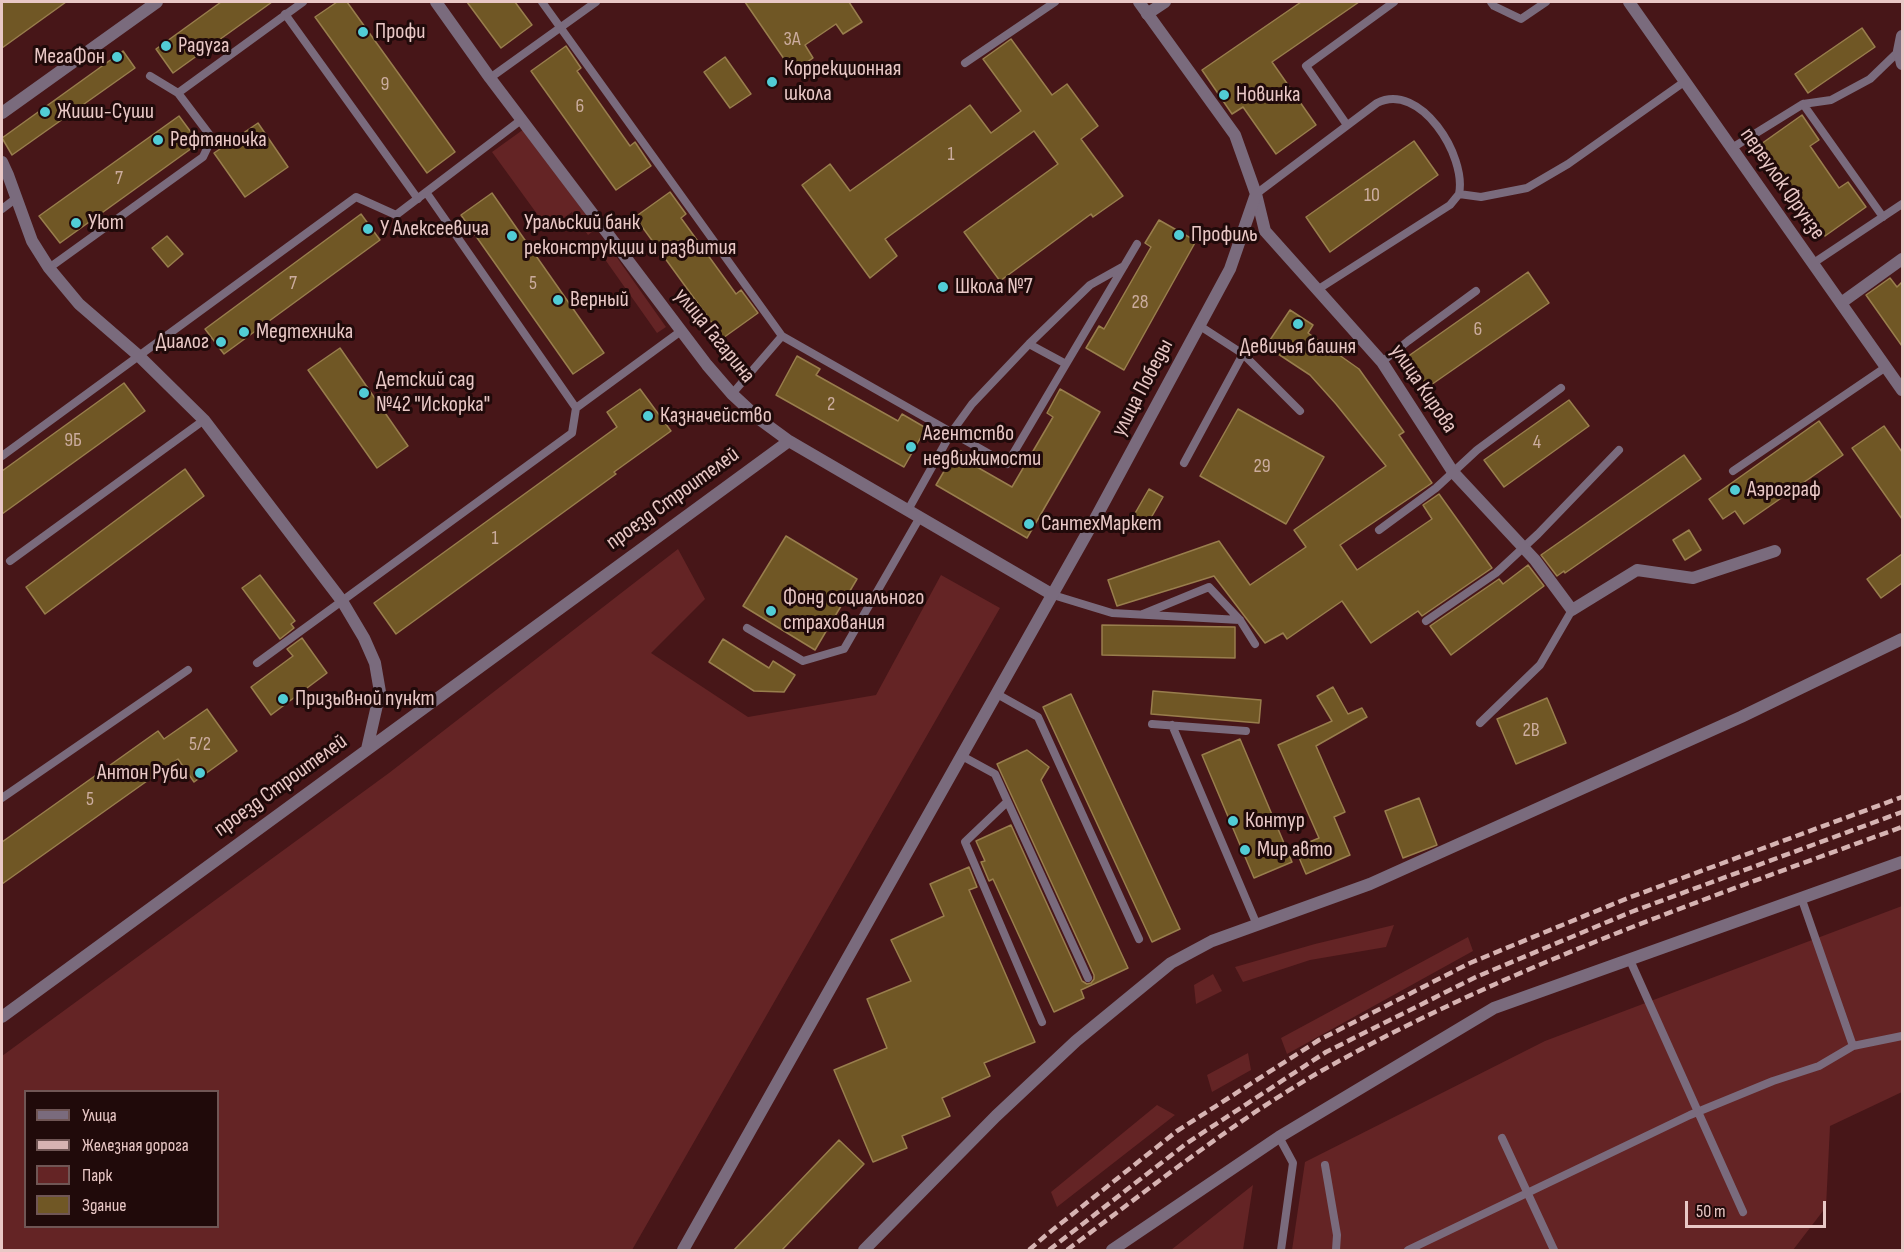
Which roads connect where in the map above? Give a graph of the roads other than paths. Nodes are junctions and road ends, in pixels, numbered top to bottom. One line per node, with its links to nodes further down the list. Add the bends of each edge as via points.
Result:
1 (157, 2): 25 (street)
2 (303, 2): 13 (lane)
3 (436, 2): 21 (street, улица Гагарина)
4 (542, 2): 15 (lane)
5 (596, 2): 15 (lane)
6 (1055, 2): 18 (lane)
7 (1138, 2): 14 (street, улица Кирова)
8 (1165, 2): 14 (street)
9 (1394, 2): 27 (lane, via 1306,66)
10 (1491, 2): 11 (lane, via 1521,19)
11 (1546, 2)
12 (1629, 2): 22 (street, переулок Фрунзе)
13 (285, 14): 23 (lane); 34 (lane)
14 (1147, 14): 32 (street, улица Кирова, via 1235,135)
15 (561, 27): 21 (lane); 48 (lane)
16 (1902, 36): 17 (street)
17 (1899, 51): 19 (street); 24 (lane, via 1870,79 1831,100)
18 (965, 63)
19 (1902, 64)
20 (150, 75): 23 (lane)
21 (490, 78): 26 (street, улица Гагарина)
22 (1684, 82): 28 (street, переулок Фрунзе); 31 (lane, via 1568,164 1527,188 1481,196)
23 (178, 93): 42 (lane, via 212,138 203,157)
24 (1803, 104): 28 (lane); 37 (lane)
25 (2, 113)
26 (521, 120): 30 (lane); 47 (street, улица Гагарина)
27 (1347, 125): 31 (lane, via 1387,97 1418,106 1443,134 1452,152 1461,184); 32 (lane)
28 (1732, 148): 40 (street, переулок Фрунзе)
29 (2, 162): 33 (street)
30 (426, 192): 34 (lane); 58 (lane)
31 (1459, 194): 43 (lane, via 1450,205)
32 (1257, 195): 43 (street, улица Кирова, via 1264,231); 46 (street, улица Победы, via 1230,269)
33 (15, 199): 36 (lane); 42 (street, via 32,241)
34 (418, 199): 51 (lane, via 396,215 356,197)
35 (1902, 204): 37 (lane)
36 (2, 209)
37 (1883, 217): 40 (lane)
38 (1137, 244): 41 (lane)
39 (1902, 259): 45 (street)
40 (1812, 264): 45 (street, переулок Фрунзе)
41 (1124, 266): 49 (lane, via 1090,285); 53 (lane)
42 (49, 268): 51 (street, via 79,304)
43 (1317, 290): 52 (street, улица Кирова)
44 (1476, 291): 52 (lane)
45 (1841, 303): 54 (street, переулок Фрунзе)
46 (1200, 326): 50 (lane); 74 (street, улица Победы)
47 (681, 331): 57 (street, улица Гагарина); 58 (lane)
48 (782, 336): 57 (lane); 61 (lane)
49 (1029, 344): 53 (lane); 61 (lane, via 972,404)
50 (1243, 354): 59 (lane); 65 (lane)
51 (139, 356): 60 (street); 64 (lane)
52 (1382, 362): 67 (street, улица Кирова)
53 (1066, 364): 61 (lane, via 1006,464)
54 (1886, 367): 56 (street, переулок Фрунзе); 66 (lane)
55 (1561, 388): 67 (lane)
56 (1902, 390)
57 (732, 394): 62 (street, улица Гагарина)
58 (576, 408): 75 (lane, via 572,433)
59 (1300, 411)
60 (204, 420): 73 (lane); 75 (street)
61 (951, 433): 68 (lane)
62 (789, 441): 68 (street, улица Гагарина); 90 (street, проезд Строителей)
63 (1619, 450): 71 (lane)
64 (2, 456)
65 (1184, 463)
66 (1733, 471)
67 (1453, 472): 70 (lane); 71 (street, улица Кирова)
68 (908, 510): 69 (street, улица Гагарина)
69 (920, 518): 74 (street, улица Гагарина); 80 (lane, via 844,649 803,661)
70 (1379, 530)
71 (1523, 547): 76 (street, улица Кирова); 79 (lane, via 1496,573)
72 (1775, 551): 76 (street, via 1693,578 1637,570)
73 (10, 561)
74 (1053, 595): 77 (lane, via 1112,614); 85 (street, улица Победы)
75 (342, 601): 83 (lane); 90 (street, via 375,663 380,692)
76 (1572, 610): 86 (lane, via 1540,665)
77 (1139, 616): 78 (lane); 78 (lane, via 1209,587)
78 (1240, 620): 82 (lane)
79 (1426, 621)
80 (747, 628)
81 (1902, 639): 96 (street, via 1742,717 1370,884)
82 (1255, 644)
83 (257, 663)
84 (188, 670): 92 (lane)
85 (997, 694): 91 (street, улица Победы); 97 (lane, via 1038,717)
86 (1480, 723)
87 (1152, 724): 88 (lane)
88 (1172, 725): 89 (lane); 96 (lane)
89 (1246, 731)
90 (367, 749): 100 (street, проезд Строителей)
91 (962, 756): 93 (lane, via 995,774); 110 (street, улица Победы)
92 (2, 798)
93 (1007, 802): 99 (lane); 101 (lane, via 965,842)
94 (1902, 862): 95 (street)
95 (1801, 897): 98 (street); 103 (lane)
96 (1257, 925): 111 (street, via 1212,941 1171,963 1138,989 996,1116)
97 (1139, 939)
98 (1629, 958): 104 (lane); 105 (street, via 1494,1008)
99 (1088, 978)
100 (2, 1017)
101 (1042, 1022)
102 (1902, 1036): 103 (lane)
103 (1853, 1046): 104 (lane, via 1819,1066)
104 (1698, 1112): 108 (lane); 109 (lane)
105 (1279, 1137): 112 (street); 113 (lane, via 1293,1163)
106 (1502, 1138): 108 (lane)
107 (1324, 1165): 114 (lane, via 1337,1235)
108 (1527, 1193): 115 (lane); 116 (lane)
109 (1743, 1212)
110 (682, 1251)
111 (864, 1251)
112 (1112, 1251)
113 (1281, 1251)
114 (1336, 1251)
115 (1408, 1251)
116 (1554, 1251)

